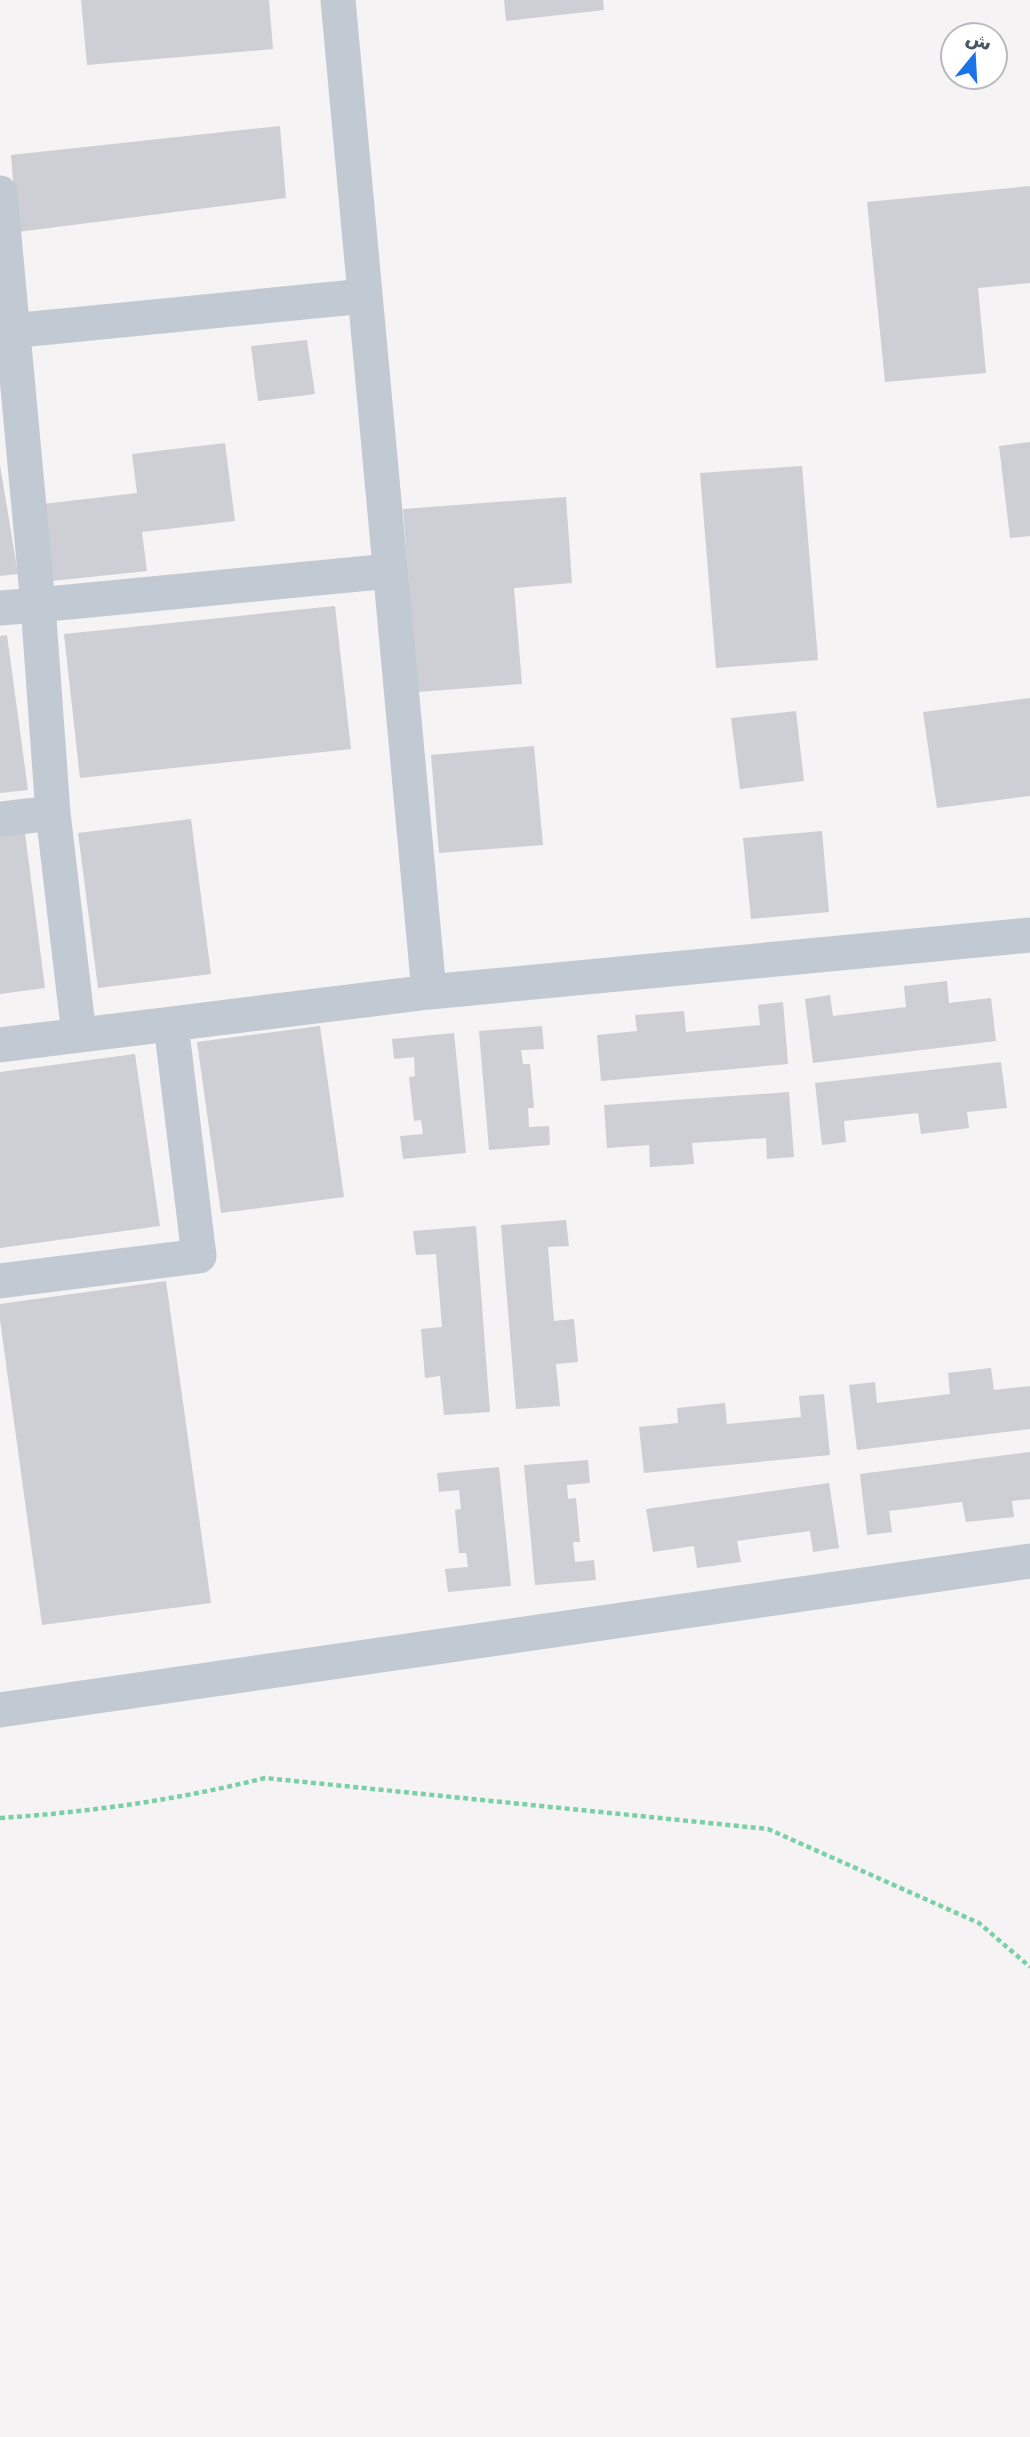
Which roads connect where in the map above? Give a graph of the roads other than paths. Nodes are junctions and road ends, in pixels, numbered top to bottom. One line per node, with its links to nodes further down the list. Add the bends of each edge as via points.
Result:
1 (338, 0): 3 (street)
2 (0, 192): 4 (street)
3 (365, 296): 4 (street); 5 (street)
4 (6, 331): 6 (street)
5 (390, 571): 6 (street); 11 (street)
6 (38, 605): 7 (street); 8 (street)
7 (0, 608)
8 (53, 813): 9 (street); 13 (street)
9 (0, 819)
10 (1030, 935): 11 (street)
11 (429, 992): 12 (street)
12 (171, 1024): 13 (street); 15 (street, via 199,1255)
13 (79, 1035): 14 (street)
14 (0, 1045)
15 (0, 1281)
16 (1030, 1561): 17 (street)
17 (0, 1710)

